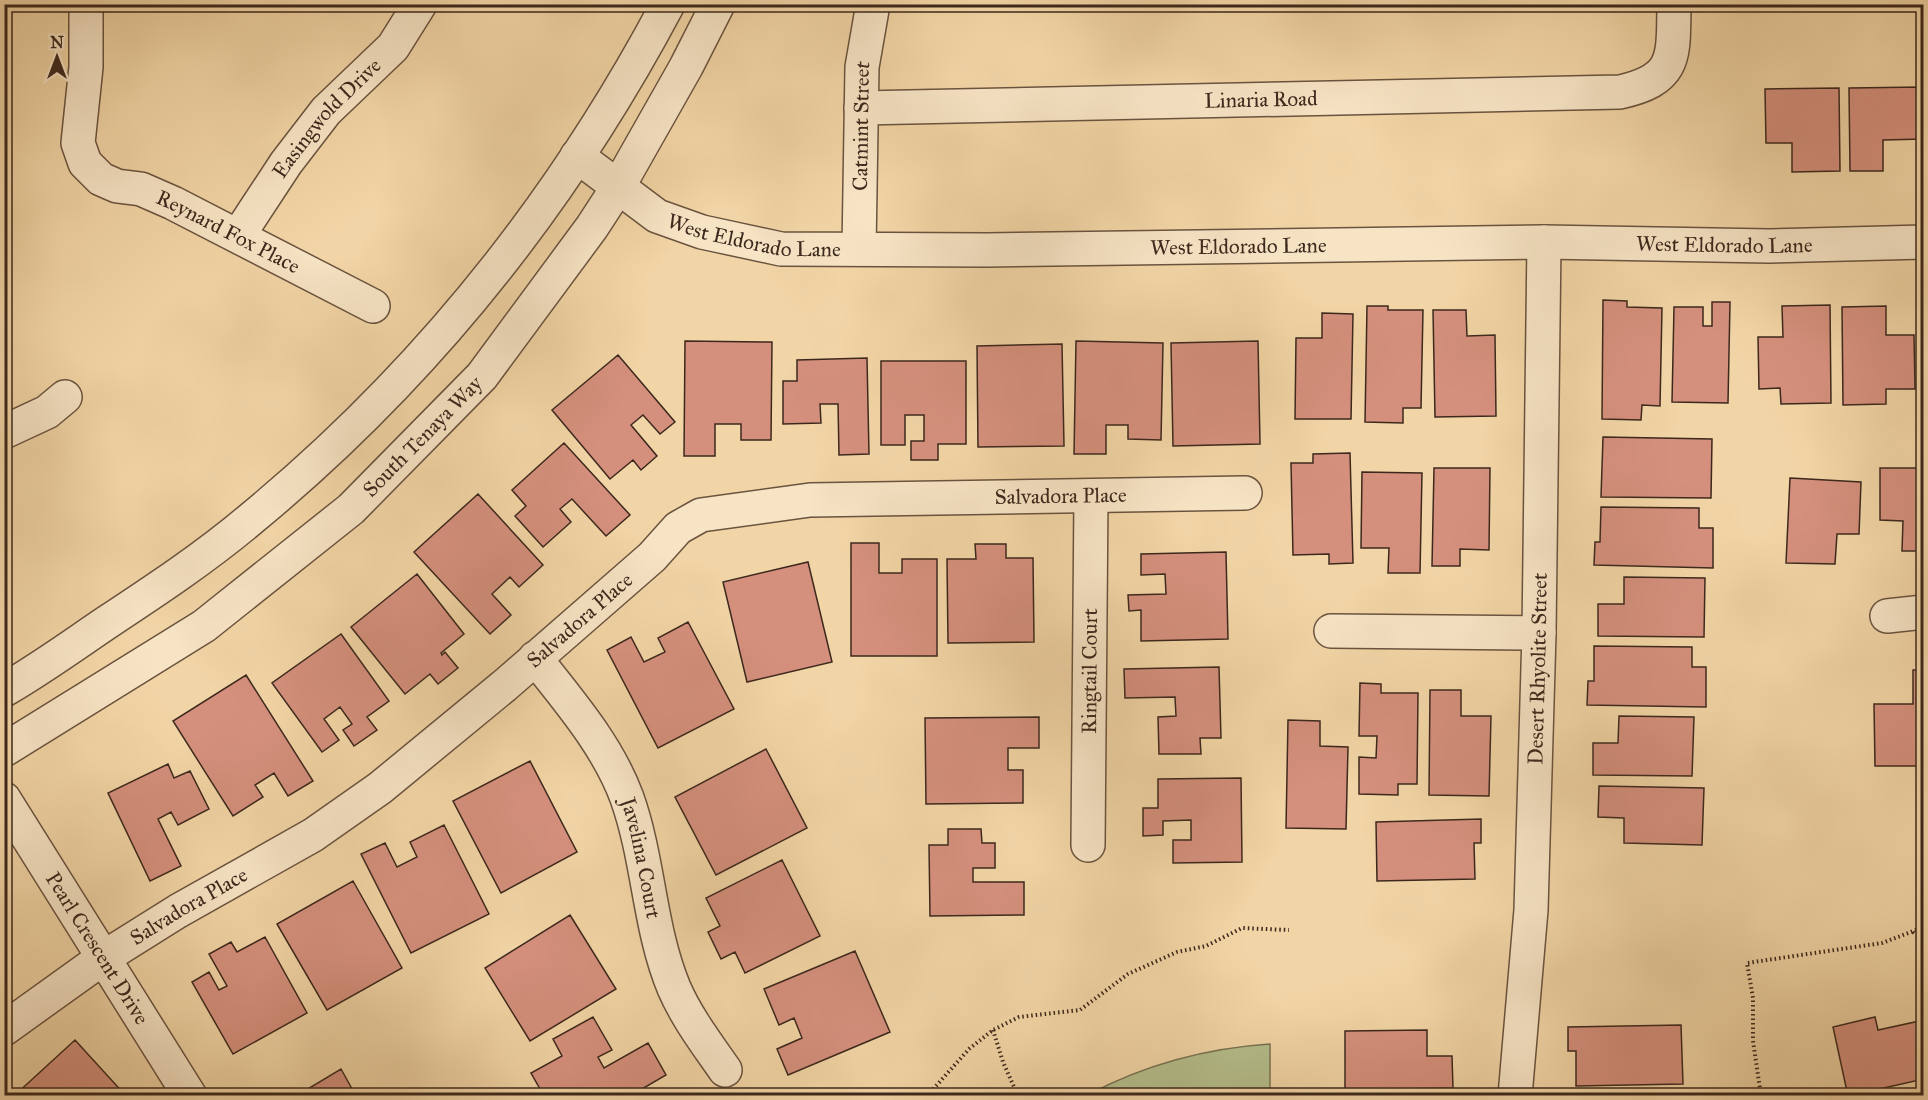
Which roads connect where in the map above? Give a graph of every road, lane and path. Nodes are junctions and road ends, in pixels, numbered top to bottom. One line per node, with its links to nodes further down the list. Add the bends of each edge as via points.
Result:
1 (87, 4): 10 (street, Reynard Fox Place, via 86,67 78,143 85,163 100,179 141,189)
2 (420, 4): 10 (street, Easingwold Drive, via 393,47 326,111)
3 (668, 4): 8 (street)
4 (718, 4): 9 (street, South Tenaya Way)
5 (873, 4): 7 (street, Catmint Street, via 862,67)
6 (1674, 4): 7 (street, Linaria Road, via 1669,64 1645,87 1620,92)
7 (861, 108): 13 (street, Catmint Street)
8 (577, 156): 9 (street, West Eldorado Lane); 24 (street, via 450,327 361,421 250,520 182,572)
9 (618, 187): 13 (street, West Eldorado Lane, via 657,216 702,232 781,249); 25 (street, South Tenaya Way, via 482,376 351,509 204,626)
10 (238, 236): 14 (street, Reynard Fox Place)
11 (1544, 242): 12 (street, West Eldorado Lane, via 1769,246); 13 (street, West Eldorado Lane); 22 (street, Desert Rhyolite Street)
12 (1923, 242)
13 (859, 249)
14 (373, 306)
15 (65, 397): 16 (street, via 47,412)
16 (4, 432)
17 (1245, 493): 18 (street, Salvadora Place)
18 (1091, 496): 23 (street, Salvadora Place, via 810,500 700,515 678,528 652,557); 27 (street, Ringtail Court)
19 (1923, 612): 20 (street)
20 (1887, 616)
21 (1331, 631): 22 (street)
22 (1539, 633): 39 (street, Desert Rhyolite Street, via 1531,910)
23 (535, 658): 32 (street, Salvadora Place, via 380,788 313,835); 35 (street, Javelina Court, via 578,712 608,758 626,797 640,840 674,988)
24 (4, 690)
25 (4, 750)
26 (4, 799): 32 (street, Pearl Crescent Drive)
27 (1088, 845)
28 (1923, 927): 30 (path)
29 (1289, 930): 34 (path, via 1242,928 1206,946 1176,952 1128,974 1080,1010 1019,1017)
30 (1913, 932): 31 (path); 40 (path, via 1882,943 1747,963)
31 (1923, 941)
32 (104, 957): 33 (street, Salvadora Place); 36 (street, Pearl Crescent Drive)
33 (4, 1029)
34 (993, 1030): 37 (path, via 969,1049); 38 (path)
35 (725, 1070)
36 (190, 1095)
37 (927, 1095)
38 (1018, 1095)
39 (1515, 1095)
40 (1761, 1095)

